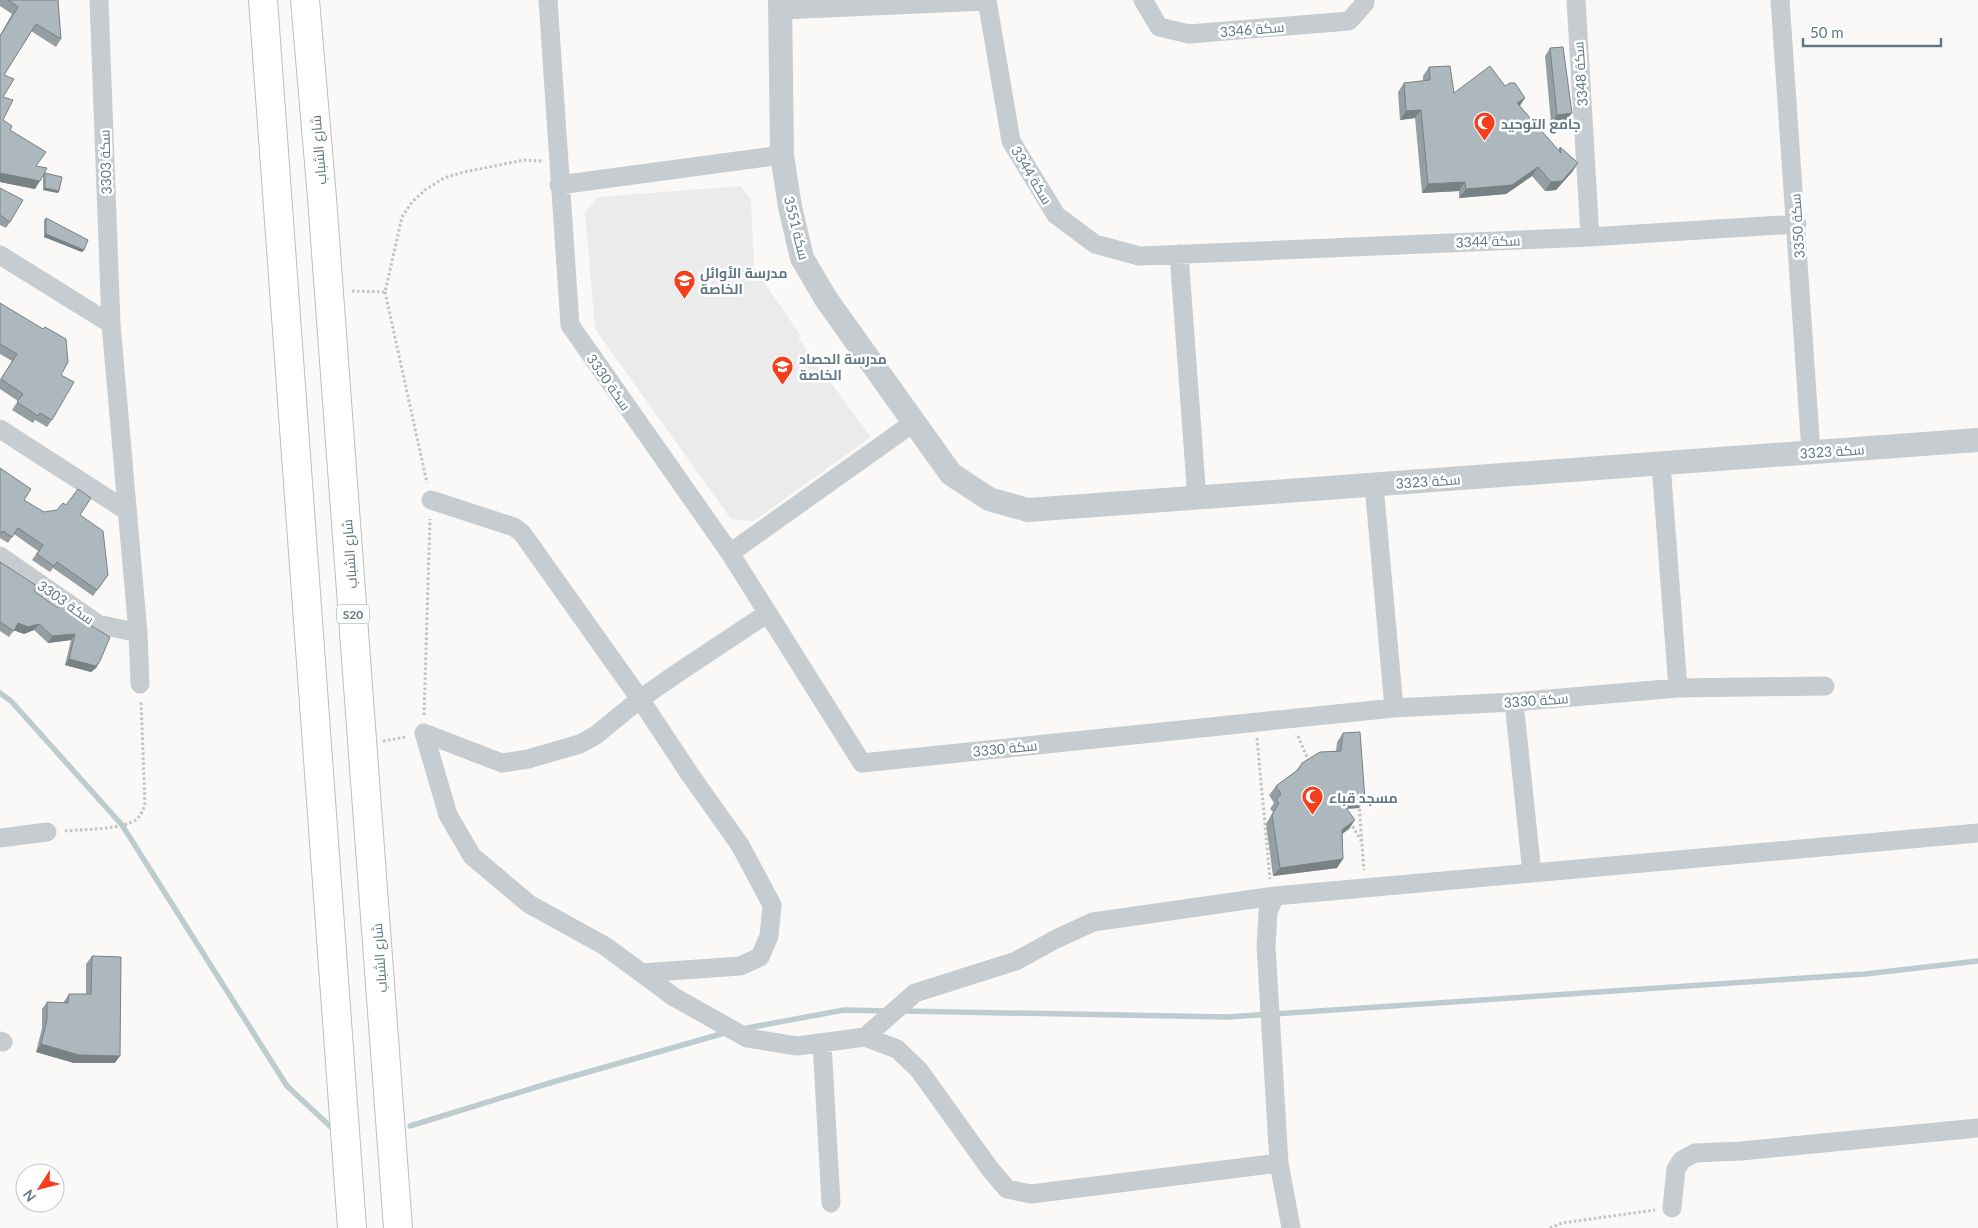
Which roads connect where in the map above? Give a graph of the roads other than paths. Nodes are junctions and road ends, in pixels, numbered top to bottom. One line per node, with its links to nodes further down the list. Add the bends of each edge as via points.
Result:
1 (99, 0): 17 (street, سكة 3303)
2 (263, 0): 49 (main road)
3 (305, 0): 50 (main road, شارع الشباب / S20)
4 (548, 0): 12 (street, سكة 3330)
5 (987, 0): 10 (street, سكة 3344); 15 (street, سكة 3344, via 1012,141 1056,215 1095,244 1139,256)
6 (1143, 0): 7 (street, سكة 3346, via 1159,27 1189,34 1350,21)
7 (1365, 0)
8 (1576, 0): 14 (street, سكة 3348)
9 (1780, 0): 13 (street, سكة 3350)
10 (781, 5): 11 (street, سكة 3551)
11 (782, 155): 12 (street); 18 (street, سكة 3551, via 802,258 826,299)
12 (560, 185): 27 (street, سكة 3330, via 570,325)
13 (1797, 224): 14 (street, سكة 3344); 21 (street, سكة 3350)
14 (1590, 237): 15 (street, سكة 3344)
15 (1179, 254): 24 (street)
16 (0, 255): 17 (street)
17 (111, 324): 26 (street, سكة 3303)
18 (913, 423): 24 (street, سكة 3323, via 951,474 989,499 1028,510); 27 (street)
19 (0, 429): 26 (street)
20 (1978, 440): 21 (street, سكة 3323)
21 (1811, 452): 22 (street, سكة 3323)
22 (1661, 464): 23 (street, سكة 3323); 33 (street)
23 (1374, 485): 24 (street, سكة 3323); 36 (street)
24 (1197, 499)
25 (430, 500): 34 (street, via 514,527 522,534)
26 (127, 511): 30 (street, سكة 3303)
27 (730, 553): 29 (street, سكة 3330)
28 (0, 556): 30 (street, سكة 3303, via 98,624)
29 (768, 613): 34 (street); 36 (street, سكة 3330, via 862,763)
30 (138, 634): 31 (street, سكة 3303)
31 (140, 684)
32 (1825, 686): 33 (street, سكة 3330)
33 (1678, 688): 35 (street, سكة 3330)
34 (640, 699): 42 (street, via 740,845 772,905 769,936 760,957 740,966); 42 (street, via 580,744 528,759 502,762 424,733 448,815 472,856 529,904 605,946)
35 (1514, 702): 36 (street, سكة 3330); 40 (street)
36 (1394, 708)
37 (47, 832): 39 (street)
38 (1978, 833): 40 (street)
39 (0, 838)
40 (1532, 873): 41 (street)
41 (1275, 896): 43 (street, via 1093,922 1016,961 915,993); 46 (street, via 1268,912 1266,946)
42 (642, 973): 44 (street, via 674,997 746,1038 797,1046)
43 (865, 1037): 44 (street); 46 (street, via 896,1049 919,1070 1007,1189 1031,1194)
44 (822, 1043): 47 (street)
45 (1978, 1128): 48 (street, via 1695,1153 1682,1160 1676,1169)
46 (1279, 1163): 51 (street)
47 (831, 1203)
48 (1672, 1208)
49 (352, 1228)
50 (398, 1228)
51 (1291, 1228)

